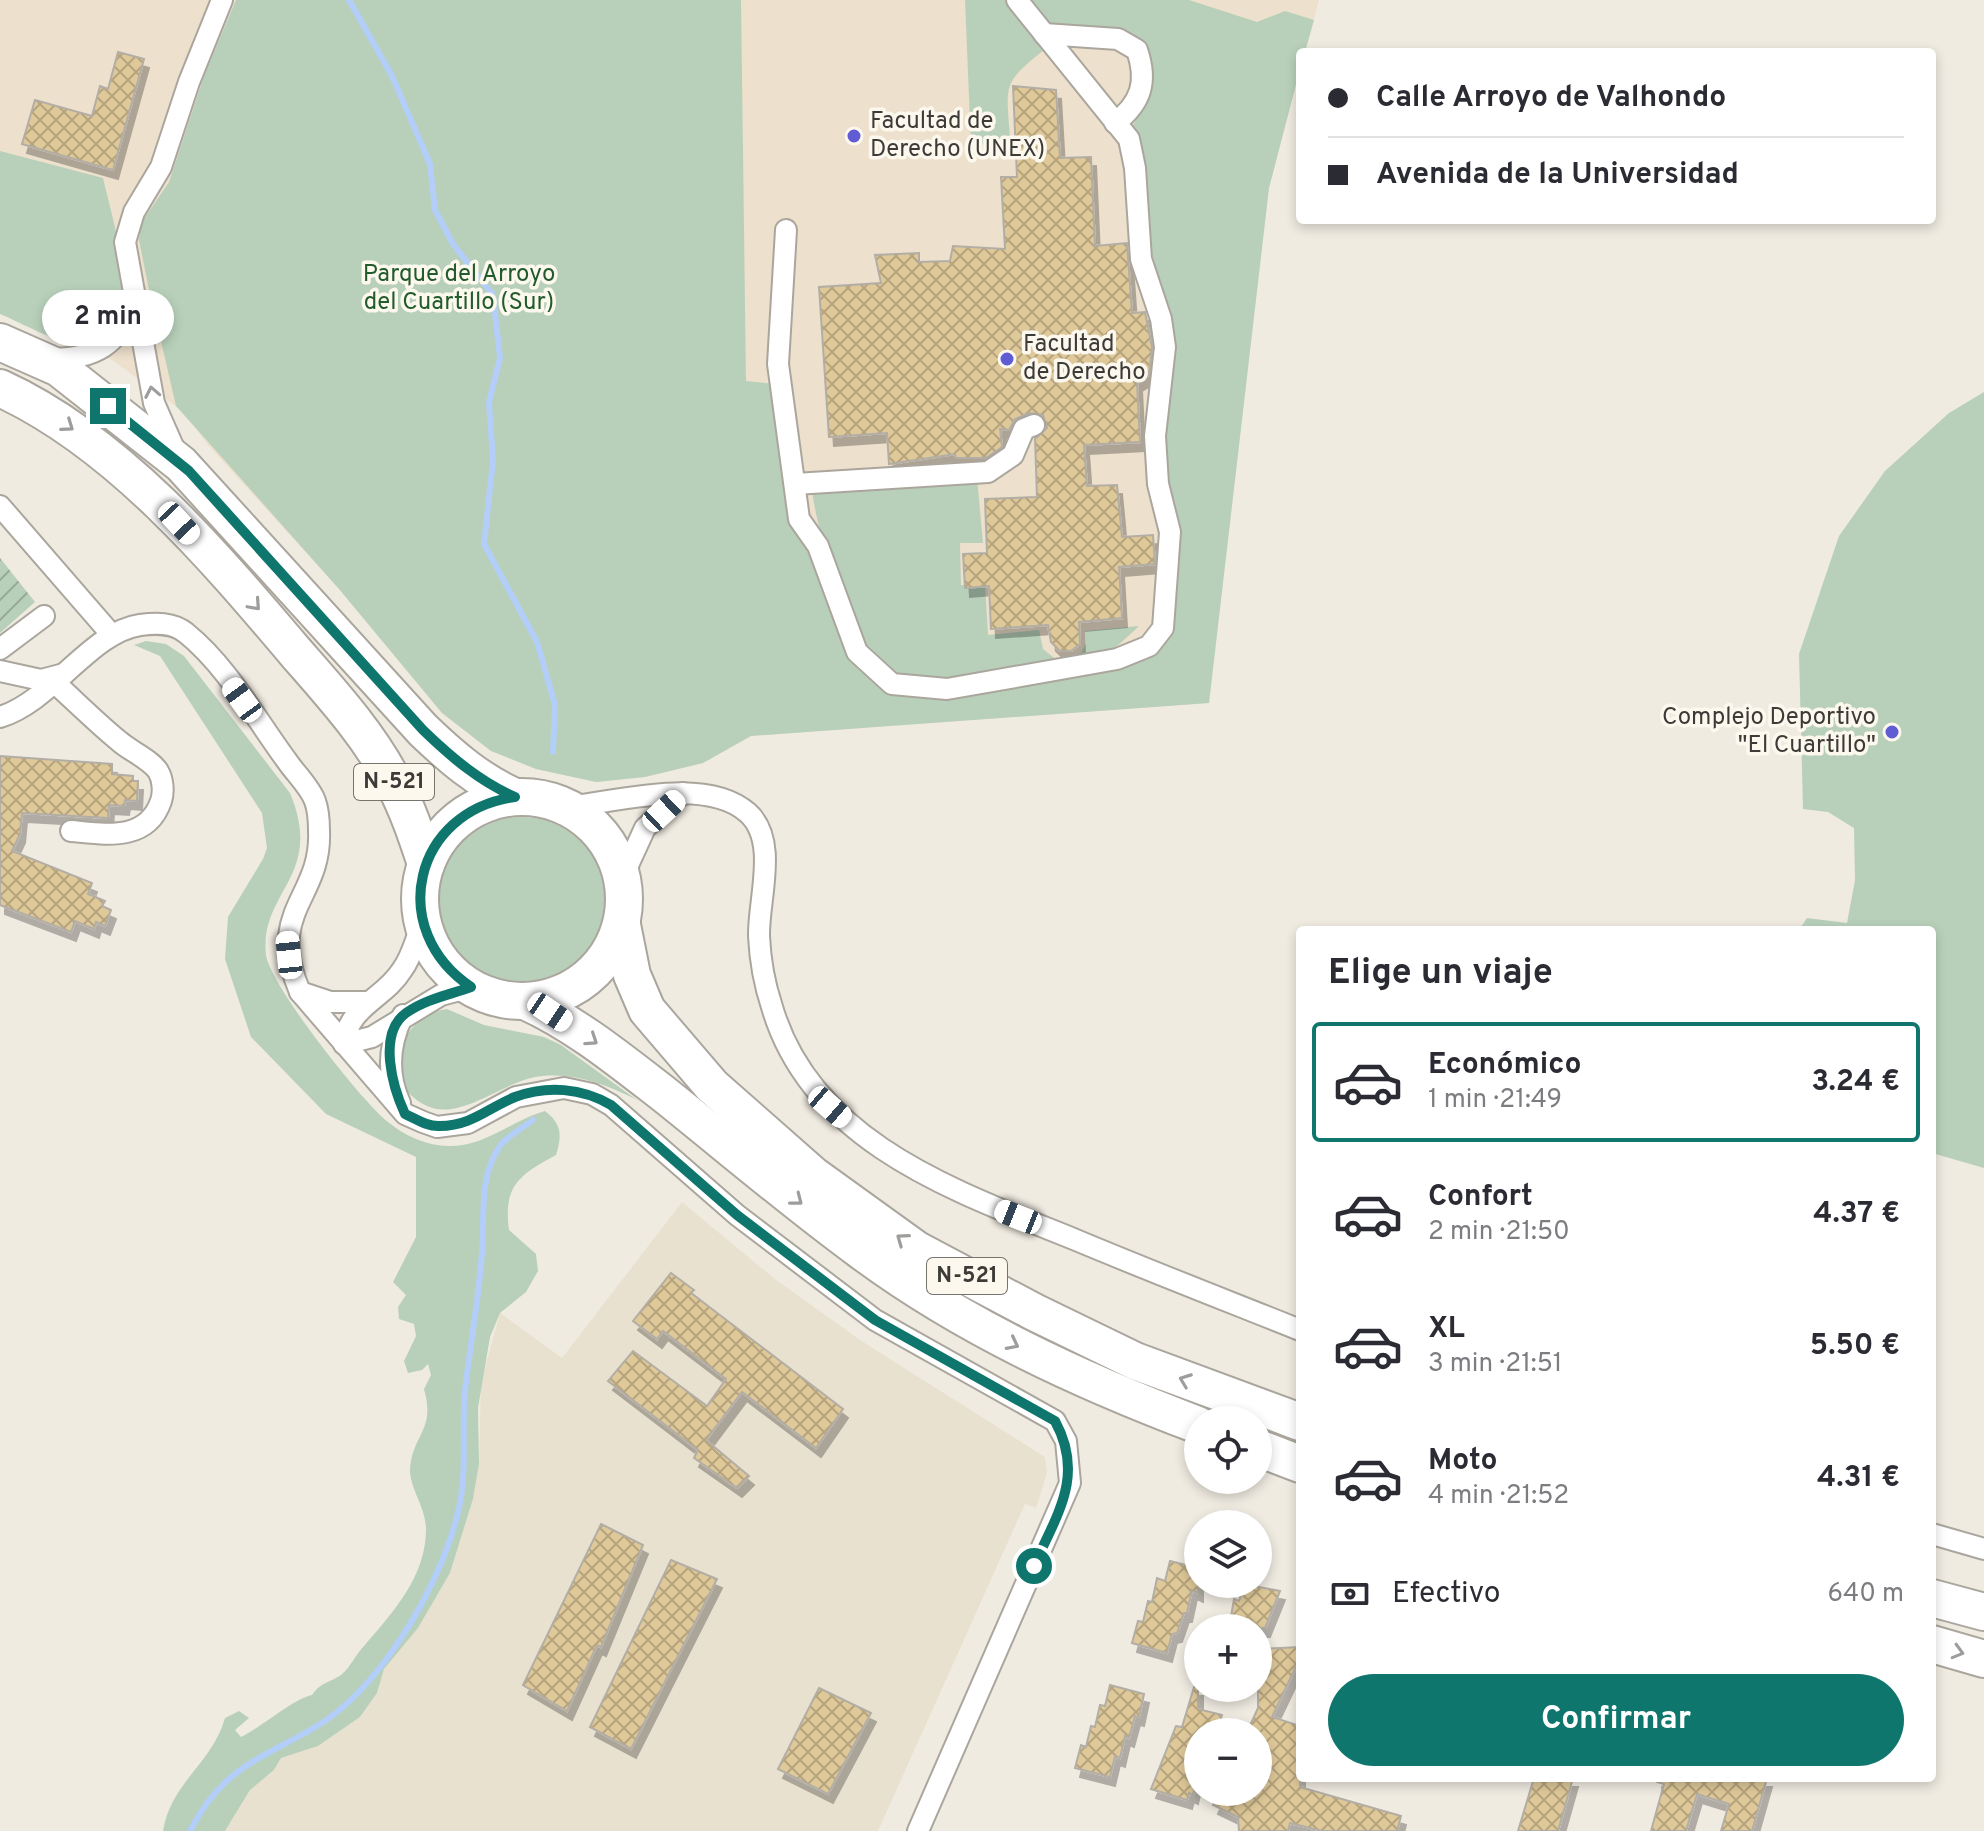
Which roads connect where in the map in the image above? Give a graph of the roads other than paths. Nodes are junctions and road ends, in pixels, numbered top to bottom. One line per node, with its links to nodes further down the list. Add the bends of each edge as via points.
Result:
1 (222, 0): 6 (street, via 161,167 134,212 125,242)
2 (1017, 0): 3 (street)
3 (1044, 34): 4 (street); 4 (street, via 1118,39 1137,50 1144,69 1143,89)
4 (1115, 123): 12 (street, via 1129,139 1141,259 1165,347 1155,436 1158,484 1170,532 1168,577 1163,628 1149,646 1099,663 947,689 892,684 857,652 818,546 799,519)
5 (786, 230): 12 (street, via 778,364)
6 (136, 304): 8 (street, via 123,332 107,346 75,359); 11 (street, one-way to 6, via 154,403)
7 (0, 342): 8 (highway, N-521)
8 (37, 358): 11 (highway, N-521, via 59,368)
9 (0, 388): 24 (highway, N-521, one-way to 24, via 36,404 85,439 179,523 259,609 345,710 394,783)
10 (1034, 425): 12 (street, via 1024,429 1005,464 988,472)
11 (181, 464): 21 (highway, N-521, via 423,730 456,761)
12 (795, 484)
13 (0, 506): 15 (street)
14 (44, 616): 16 (street)
15 (111, 634): 18 (street); 29 (street, via 164,623 184,631 224,675 314,799 318,863 292,912 287,939)
16 (0, 649)
17 (0, 671): 18 (street, via 41,680)
18 (61, 678): 19 (street, via 32,702); 23 (street, via 121,743 157,769 162,780 162,798 141,830)
19 (0, 717)
20 (683, 793): 22 (street); 25 (street, via 645,828); 35 (street, via 727,797 751,815 761,837 765,870 759,939 772,1007 802,1070 830,1107 884,1151 944,1186)
21 (515, 797): 22 (highway, N-521); 24 (highway, N-521, via 466,813 446,831)
22 (568, 807): 25 (highway, N-521, via 603,835)
23 (71, 831)
24 (426, 864): 26 (highway, N-521, via 420,893)
25 (623, 876): 27 (highway, N-521)
26 (423, 922): 28 (highway, N-521, via 440,960); 31 (street, via 403,969)
27 (622, 925): 30 (highway, N-521, via 592,974 566,991); 37 (highway, N-521, one-way to 27, via 1135,1361 1034,1312 917,1250 813,1175 712,1086 647,1010 632,975)
28 (471, 987): 30 (highway, N-521); 32 (street, via 441,995)
29 (300, 992): 31 (street, via 330,1002); 33 (street)
30 (525, 1001): 36 (highway, N-521, one-way to 36, via 615,1056 862,1251 983,1329 1105,1390)
31 (366, 1002): 33 (street, via 346,1028)
32 (403, 1015): 33 (street, via 372,1037); 34 (street, via 392,1039 391,1064 393,1089)
33 (344, 1044): 34 (street)
34 (405, 1114): 46 (street, via 437,1127 468,1123 516,1097 564,1088 592,1094 737,1215 875,1320 1055,1421 1066,1441 1070,1483)
35 (1296, 1328)
36 (1184, 1420)
37 (1296, 1421)
38 (1272, 1453): 39 (highway)
39 (1296, 1462)
40 (1936, 1535): 41 (street)
41 (1984, 1549)
42 (1936, 1599): 43 (highway)
43 (1984, 1612)
44 (1936, 1645): 45 (highway, one-way to 45)
45 (1984, 1659)
46 (918, 1831)

